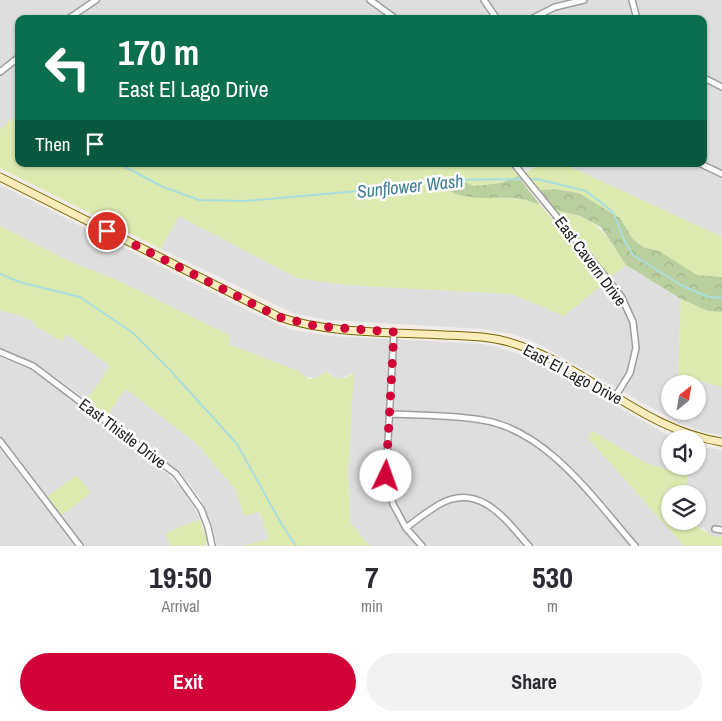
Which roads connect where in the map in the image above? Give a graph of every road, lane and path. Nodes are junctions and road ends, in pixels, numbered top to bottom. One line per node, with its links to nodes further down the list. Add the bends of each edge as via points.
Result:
1 (96, 0): 6 (street)
2 (370, 0): 7 (street)
3 (484, 0): 8 (street)
4 (584, 0): 9 (street)
5 (632, 0): 10 (street)
6 (74, 15)
7 (391, 15)
8 (494, 15)
9 (538, 15)
10 (636, 15)
11 (15, 60): 12 (street)
12 (0, 72)
13 (707, 80): 14 (street)
14 (722, 87)
15 (516, 167): 21 (street, East Cavern Drive, via 621,296 633,322 636,348 630,373)
16 (707, 167): 17 (street)
17 (722, 174)
18 (0, 177): 19 (street, East El Lago Drive, via 279,317 316,326)
19 (394, 332): 21 (street, East El Lago Drive, via 483,337 514,343 539,353); 22 (street)
20 (0, 352): 29 (street, East Thistle Drive, via 33,366 176,474 201,509)
21 (615, 397): 24 (street, East El Lago Drive, via 668,427 693,437)
22 (390, 414): 25 (street, via 386,476 393,504); 32 (street, via 483,420 510,428 552,453)
23 (0, 441): 28 (street)
24 (722, 442)
25 (406, 528): 30 (street); 31 (street, via 438,505 464,498 483,501 499,512)
26 (715, 529): 27 (street)
27 (722, 530)
28 (80, 546)
29 (212, 546)
30 (422, 546)
31 (529, 546)
32 (635, 546)

